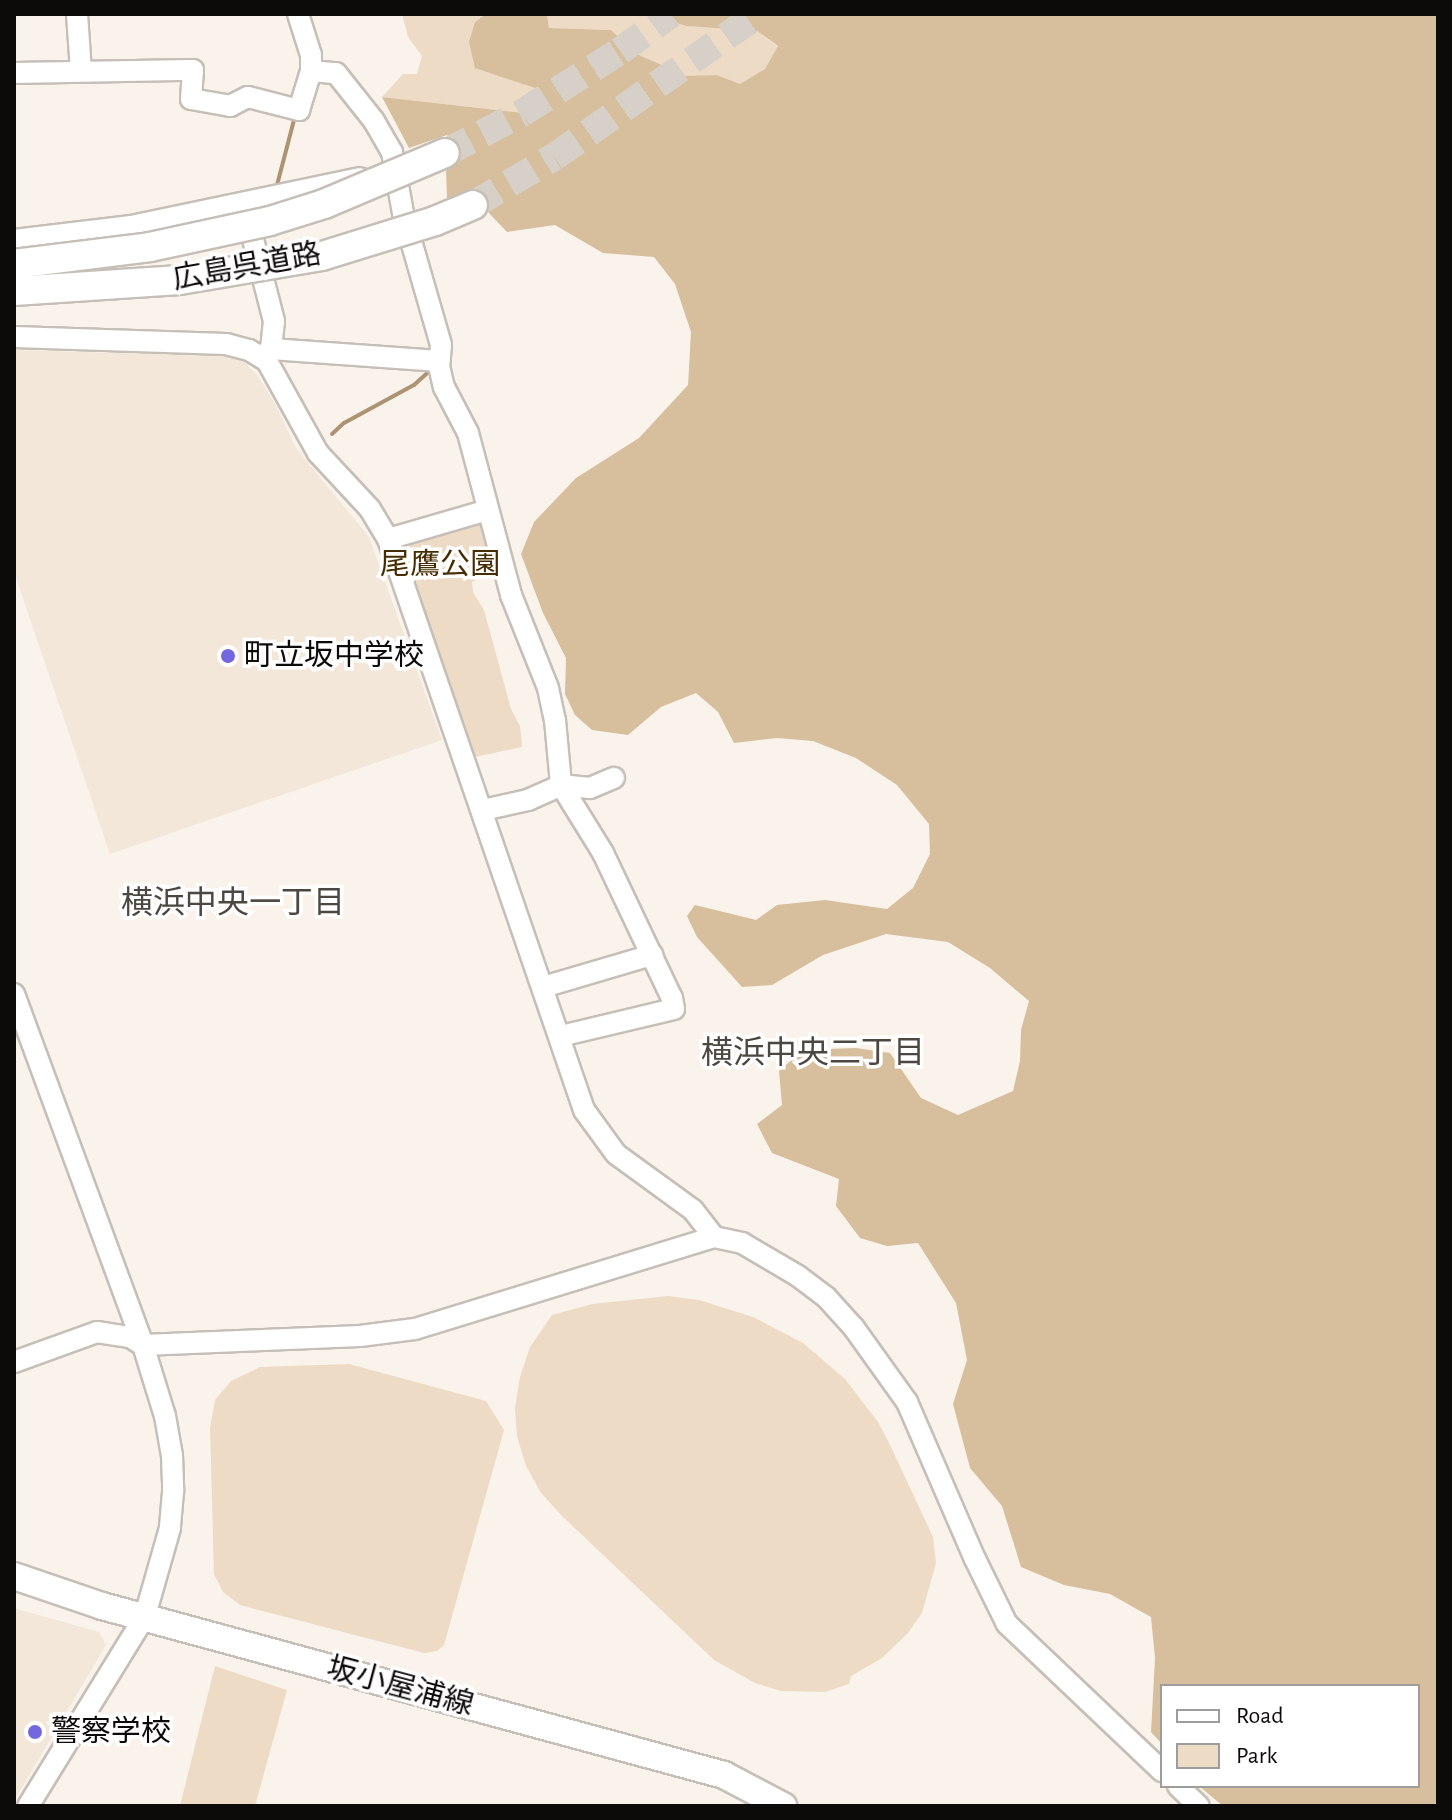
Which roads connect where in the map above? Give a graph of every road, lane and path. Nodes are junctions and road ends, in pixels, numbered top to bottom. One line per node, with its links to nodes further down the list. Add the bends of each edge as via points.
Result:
1 (77, 14): 3 (street)
2 (298, 14): 4 (street)
3 (81, 71): 4 (street, via 193,70 191,99 230,106 248,97 299,110); 5 (street)
4 (311, 71): 7 (street, via 336,73 374,121 392,152)
5 (14, 73)
6 (445, 153): 7 (highway, 広島呉道路, bridge)
7 (387, 176): 8 (street); 11 (highway, bridge, via 271,210 81,244); 13 (highway, 広島呉道路, bridge, via 324,204 209,236); 18 (street, via 441,345)
8 (243, 201): 10 (street, via 131,226); 17 (street, via 274,321)
9 (473, 205): 12 (highway, 広島呉道路, bridge)
10 (14, 240)
11 (14, 248)
12 (322, 256): 14 (highway, 広島呉道路, bridge, via 180,280); 15 (highway, bridge, via 194,288)
13 (14, 264)
14 (14, 291)
15 (14, 310)
16 (14, 337): 17 (street, via 226,344)
17 (266, 353): 18 (street); 20 (street, via 318,453 370,509)
18 (440, 361): 19 (street, via 444,387 468,433)
19 (488, 510): 20 (street); 22 (street, via 511,595 548,688)
20 (388, 539): 23 (street)
21 (614, 778): 22 (street, via 590,788)
22 (561, 785): 23 (street, via 528,800); 24 (street, via 603,853)
23 (483, 810): 25 (street)
24 (652, 955): 25 (street); 27 (street, via 674,1009)
25 (543, 987): 27 (street)
26 (14, 994): 29 (street)
27 (561, 1036): 28 (street, via 584,1110 616,1154 693,1210)
28 (714, 1237): 29 (street, via 415,1329); 33 (street, via 742,1243 798,1276 854,1328 907,1402 1007,1624)
29 (143, 1345): 30 (street, via 130,1337 97,1332); 32 (street, via 165,1416 173,1492 170,1528)
30 (14, 1362)
31 (14, 1576): 32 (main road, 坂小屋浦線)
32 (145, 1616): 35 (street); 36 (main road, 坂小屋浦線, via 724,1775)
33 (1160, 1769)
34 (1180, 1788): 37 (street)
35 (28, 1806)
36 (783, 1806)
37 (1199, 1806)

